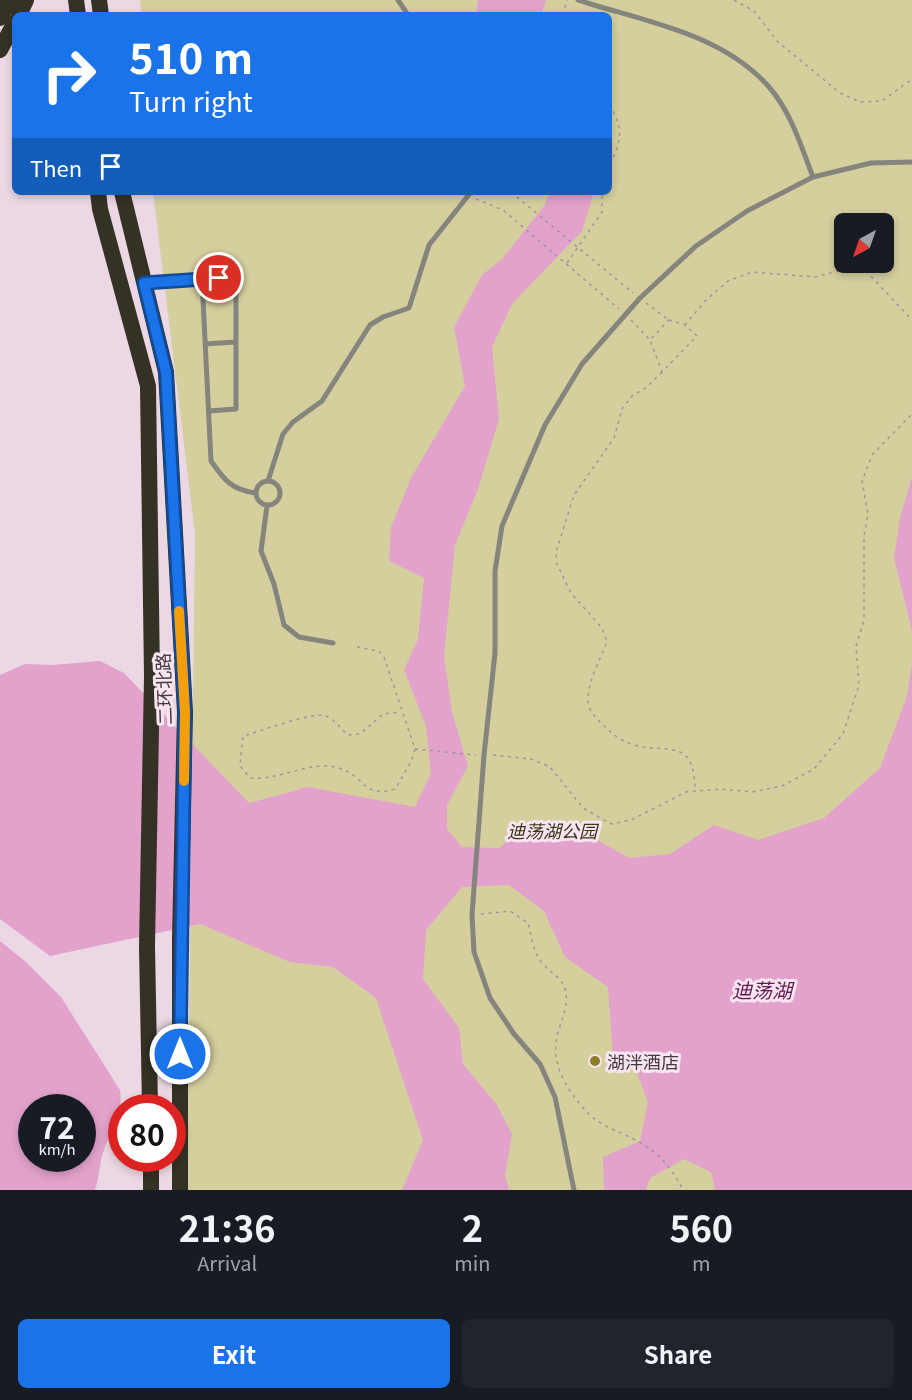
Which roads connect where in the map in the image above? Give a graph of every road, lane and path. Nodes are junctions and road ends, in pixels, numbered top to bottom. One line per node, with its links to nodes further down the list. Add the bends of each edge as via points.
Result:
1 (9, 0): 4 (highway)
2 (578, 0): 11 (lane, via 705,40 742,62 769,87 793,124)
3 (734, 0): 7 (path, via 754,11 778,42 840,93 860,102 882,101)
4 (0, 18)
5 (12, 28): 6 (highway)
6 (0, 51)
7 (912, 79)
8 (612, 109): 9 (path, via 622,133)
9 (612, 159)
10 (912, 162): 11 (lane, via 871,163)
11 (813, 177): 22 (lane, via 747,212 696,246)
12 (99, 195): 43 (highway, 二环北路, via 148,386 152,676 147,946)
13 (123, 195): 21 (highway, 二环北路)
14 (469, 195): 33 (lane, via 429,245 410,308 370,326 322,401 283,434)
15 (472, 195): 19 (path, via 503,210)
16 (515, 195): 18 (path)
17 (602, 195): 18 (path, via 603,212)
18 (578, 248): 19 (path); 22 (path)
19 (566, 263): 23 (path)
20 (202, 279): 21 (lane); 28 (lane, via 236,277); 29 (lane)
21 (144, 283): 46 (highway, 二环北路, via 166,372 185,712)
22 (640, 298): 23 (lane); 24 (path)
23 (626, 315): 27 (path); 40 (lane, via 582,364 545,424 502,526 495,571 495,653)
24 (669, 320): 26 (path); 27 (path)
25 (912, 320): 26 (path, via 866,271 846,269 815,277 752,272 728,281)
26 (685, 325): 30 (path, via 698,336)
27 (650, 340): 30 (path)
28 (235, 342): 29 (lane); 31 (lane, via 236,409)
29 (206, 344): 31 (lane)
30 (662, 372): 41 (path, via 633,395 622,410 614,438 574,495 556,552 557,564 571,593 602,628 607,641 587,700 592,715 615,737 681,753 695,774)
31 (209, 411): 34 (lane, via 212,461 236,490)
32 (912, 414): 41 (path, via 872,455 862,481 868,514 864,536 864,620 856,646 859,685 843,734 814,769 782,786 752,792)
33 (268, 481): 34 (lane, via 259,484); 35 (lane, via 277,485 280,494 276,502)
34 (255, 493): 35 (lane, via 259,502)
35 (267, 506): 36 (lane, via 261,551 284,625 299,637)
36 (333, 643)
37 (357, 647): 38 (path, via 379,651 384,657)
38 (401, 712): 39 (path); 39 (path, via 383,714 360,735 348,735 327,716 283,722 243,736 240,765 250,778 263,780 309,766 342,769 368,790 389,791 399,784)
39 (414, 749): 40 (path)
40 (484, 756): 41 (path, via 531,759 550,767 583,808 611,824 631,820); 42 (lane)
41 (695, 791)
42 (472, 915): 47 (lane, via 474,952 490,998 513,1034 540,1064 555,1097); 48 (path, via 510,911 528,923 536,954 559,977 565,990 565,1014 554,1052 560,1076 587,1112 605,1126 654,1151 673,1169)
43 (150, 1094)
44 (151, 1172): 45 (highway)
45 (151, 1190)
46 (180, 1190)
47 (574, 1190)
48 (683, 1190)

